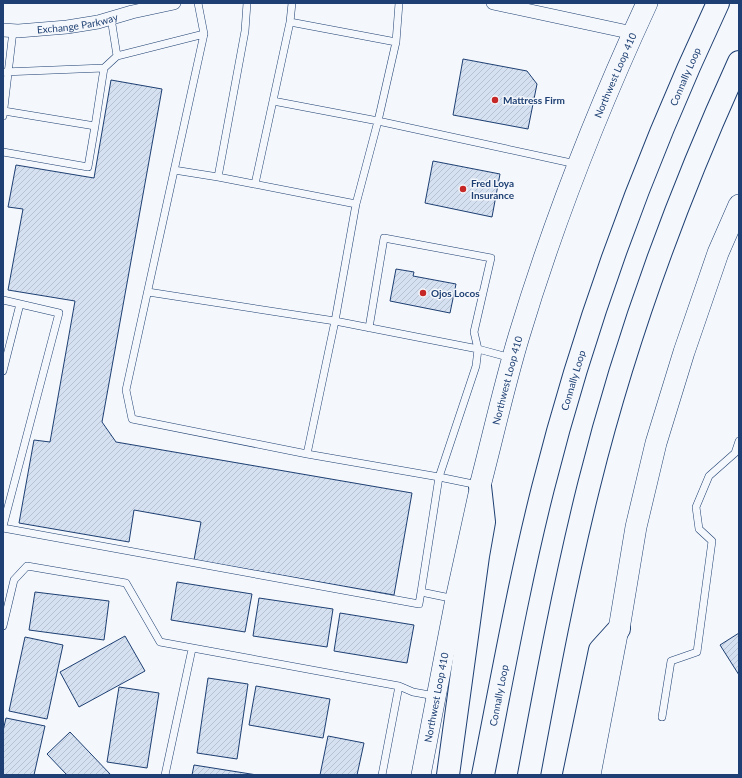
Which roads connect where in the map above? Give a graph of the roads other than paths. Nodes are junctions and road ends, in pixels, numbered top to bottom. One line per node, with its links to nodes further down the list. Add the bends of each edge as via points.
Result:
1 (174, 3): 9 (street, Exchange Parkway)
2 (198, 3): 14 (lane)
3 (247, 3): 27 (lane, via 245,31)
4 (292, 3): 11 (lane)
5 (399, 3): 15 (lane)
6 (492, 3): 13 (street, via 540,10)
7 (647, 3): 13 (main road, Northwest Loop 410)
8 (718, 3): 56 (highway, Connally Loop, via 640,184 601,291 571,386 530,541)
9 (147, 6): 10 (street, Exchange Parkway)
10 (111, 18): 12 (street, Exchange Parkway, via 60,28); 16 (lane)
11 (290, 22): 15 (lane); 20 (lane)
12 (8, 30): 19 (lane)
13 (633, 33): 25 (main road, Northwest Loop 410)
14 (204, 34): 16 (lane); 26 (lane)
15 (396, 42): 22 (lane)
16 (117, 56): 18 (lane)
17 (739, 62): 57 (highway, via 670,228 612,400 576,536)
18 (104, 68): 19 (lane); 23 (lane)
19 (6, 72): 21 (lane)
20 (273, 101): 22 (lane); 28 (lane)
21 (3, 113): 23 (lane)
22 (378, 121): 25 (lane); 29 (lane)
23 (95, 126): 24 (lane, via 88,168)
24 (3, 152)
25 (579, 165): 37 (main road, Northwest Loop 410, via 544,260)
26 (174, 170): 27 (lane); 31 (lane)
27 (218, 177): 28 (lane)
28 (255, 184): 29 (lane)
29 (356, 204): 34 (lane)
30 (739, 205): 47 (main road, via 718,253 656,443 636,527)
31 (148, 292): 34 (lane); 40 (lane, via 126,390 132,419)
32 (3, 300): 33 (lane)
33 (20, 304): 38 (lane); 43 (lane, via 59,313)
34 (335, 322): 35 (lane); 40 (lane)
35 (370, 328): 36 (lane); 36 (lane, via 384,238 491,258 474,332)
36 (478, 349): 37 (lane); 41 (lane, via 476,366)
37 (513, 359): 42 (main road, Northwest Loop 410)
38 (3, 372)
39 (739, 442): 51 (lane, via 735,453 709,476 696,507 699,529 712,541 697,652 671,661)
40 (307, 454): 41 (lane)
41 (439, 477): 42 (lane); 44 (lane)
42 (480, 486): 45 (main road, Northwest Loop 410); 55 (highway, via 484,522)
43 (3, 527): 44 (lane, via 419,604)
44 (421, 592): 45 (lane)
45 (455, 599): 50 (main road, Northwest Loop 410)
46 (3, 626): 48 (lane, via 14,580 27,566 126,583 160,642)
47 (619, 629): 58 (highway, via 600,650); 59 (main road)
48 (192, 649): 49 (lane); 52 (lane)
49 (399, 686): 50 (lane); 53 (lane)
50 (436, 697): 54 (main road, Northwest Loop 410)
51 (662, 717)
52 (166, 775)
53 (382, 775)
54 (421, 775)
55 (448, 775)
56 (483, 775)
57 (528, 775)
58 (574, 775)
59 (591, 775)

